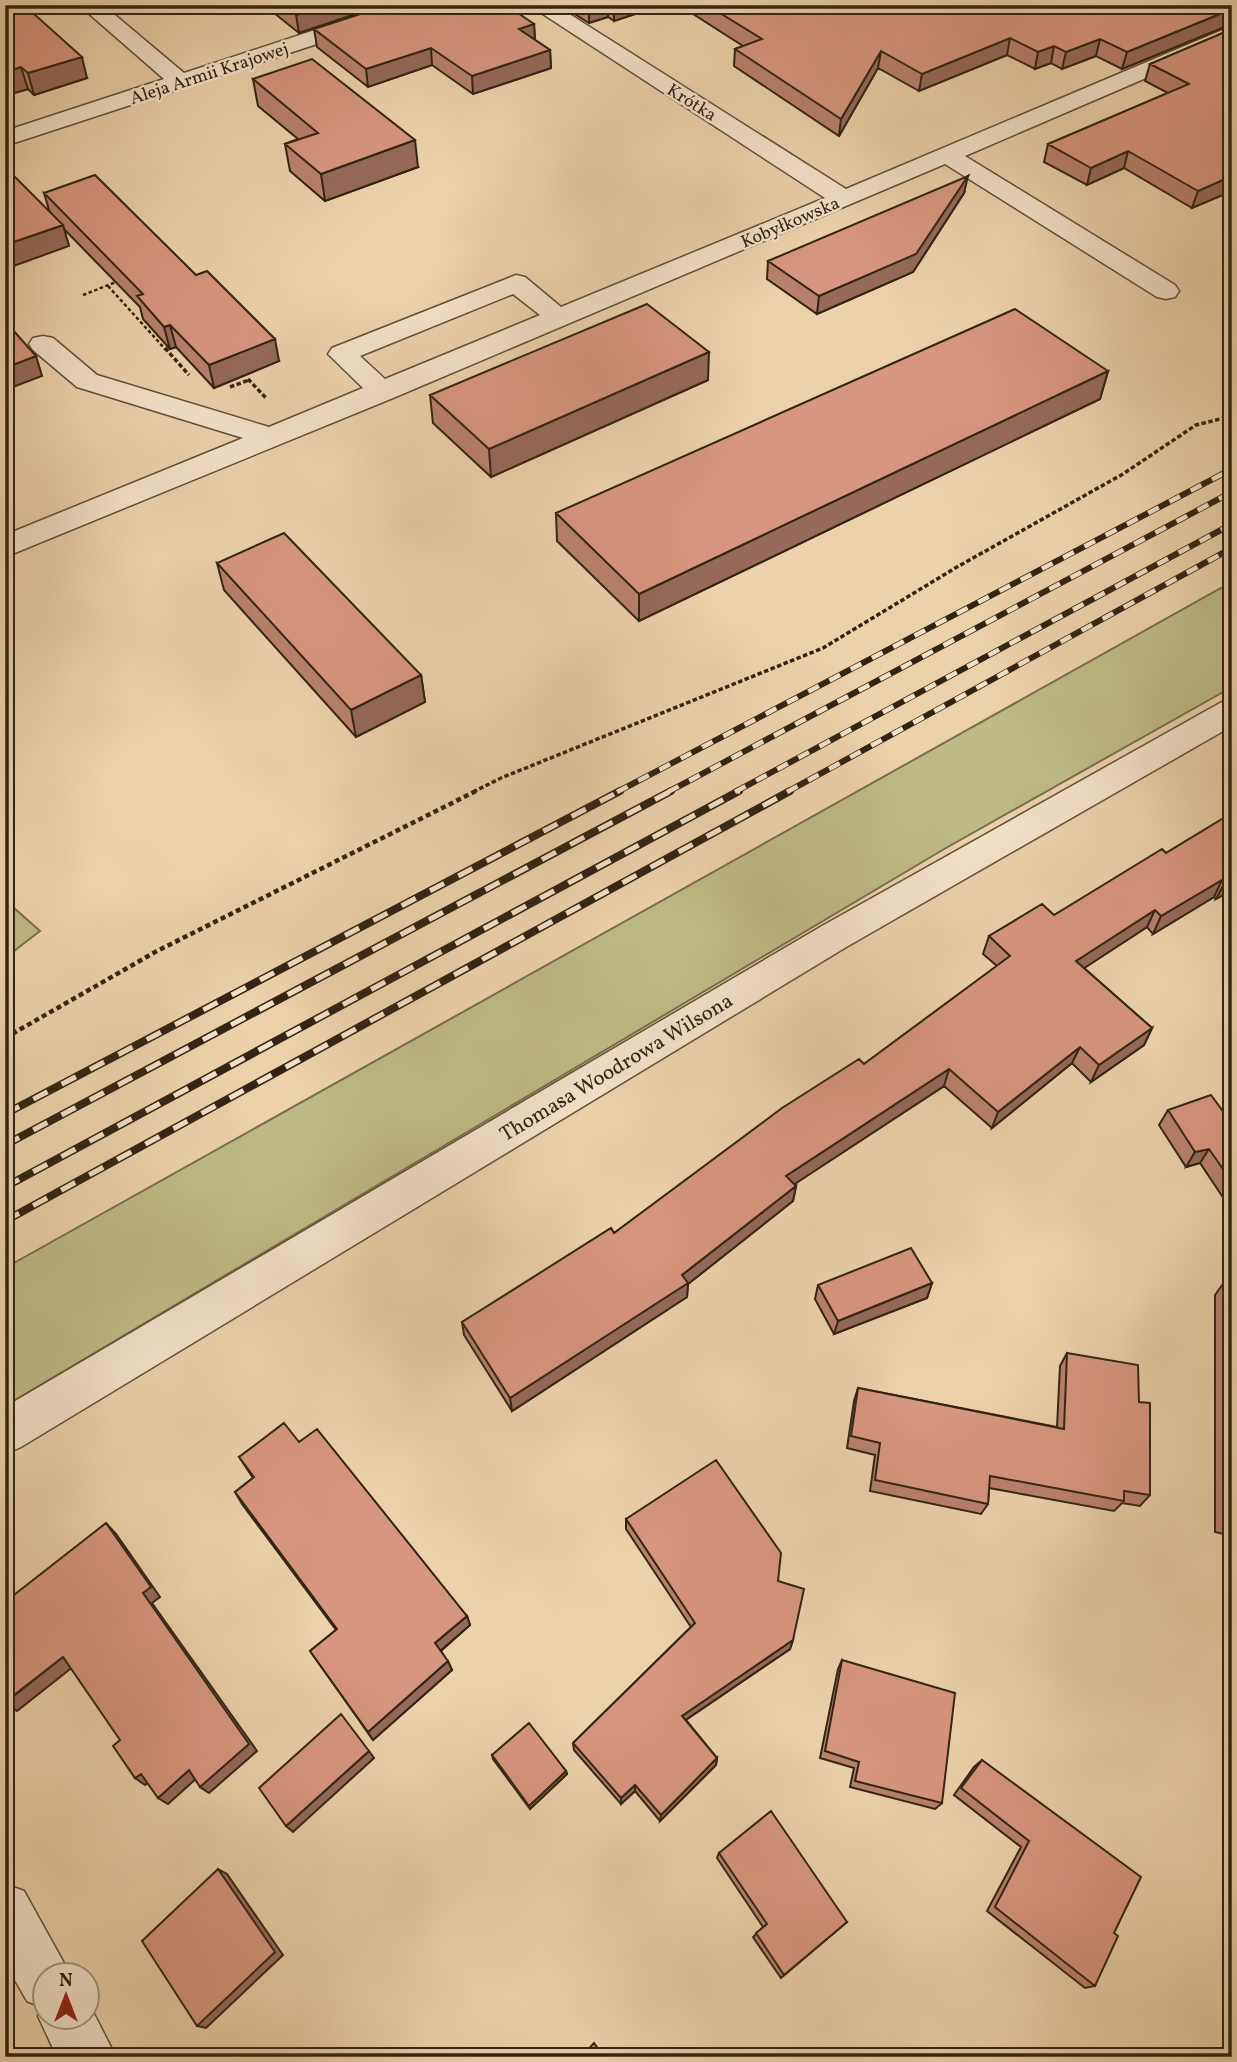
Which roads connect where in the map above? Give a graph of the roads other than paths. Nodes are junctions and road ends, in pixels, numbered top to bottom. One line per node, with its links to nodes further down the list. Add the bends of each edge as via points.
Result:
1 (90, 5): 5 (street)
2 (413, 5): 5 (street, Aleja Armii Krajowej)
3 (540, 5): 8 (street, Krótka)
4 (1232, 33): 7 (street, Kobyłkowska)
5 (181, 82): 6 (street, Aleja Armii Krajowej)
6 (5, 139)
7 (947, 155): 8 (street, Kobyłkowska); 9 (street)
8 (844, 199): 10 (street, Kobyłkowska)
9 (1166, 291)
10 (559, 318): 12 (street, Kobyłkowska); 12 (street, via 516,283 342,354)
11 (43, 344): 13 (street, via 87,381)
12 (383, 392): 13 (street, Kobyłkowska)
13 (272, 437): 14 (street, Kobyłkowska)
14 (5, 547)
15 (1232, 711): 16 (street, Thomasa Woodrowa Wilsona, via 835,936)
16 (5, 1432)
17 (5, 1910): 18 (street)
18 (33, 1960)
19 (72, 2030): 20 (street)
20 (88, 2057)

